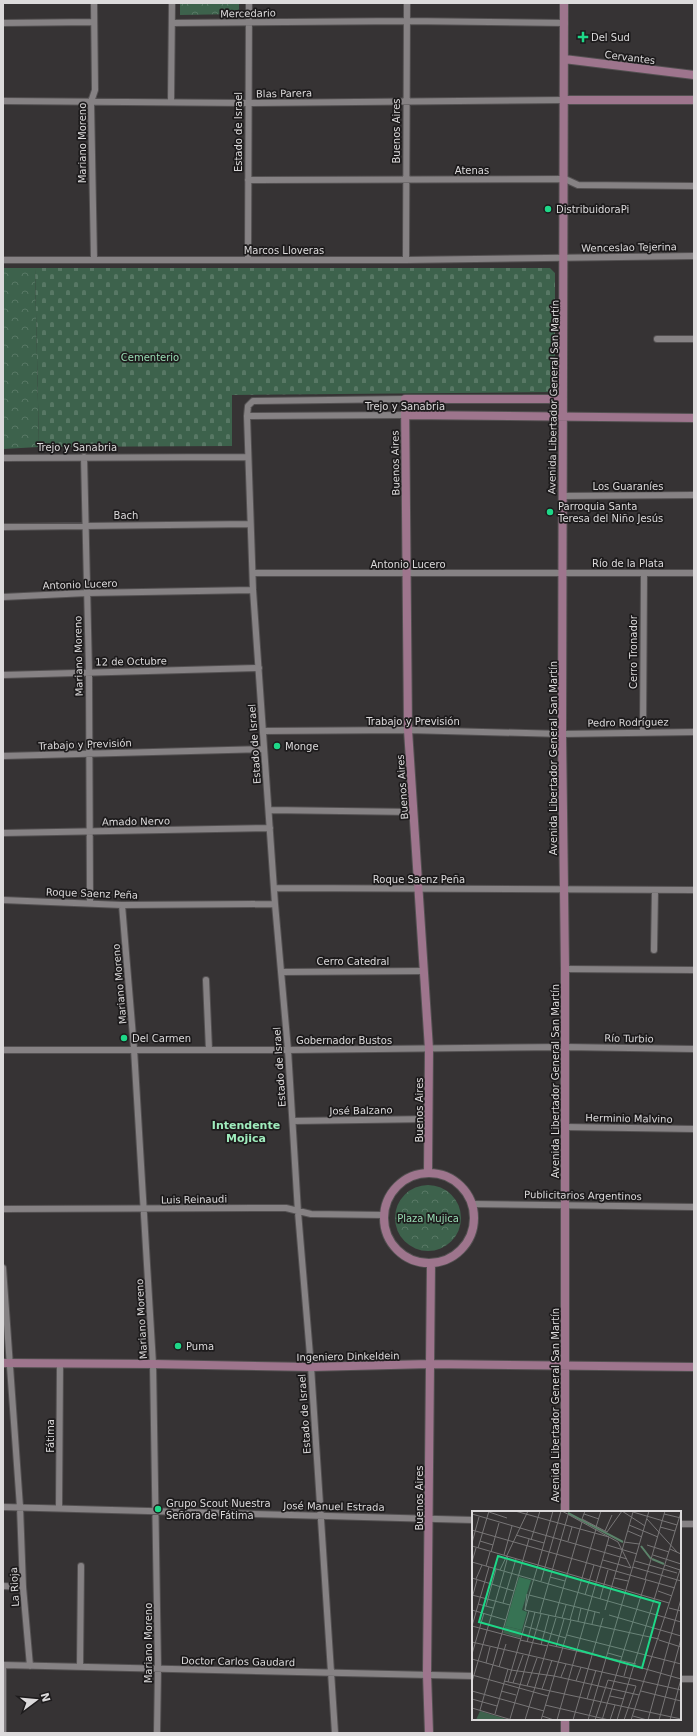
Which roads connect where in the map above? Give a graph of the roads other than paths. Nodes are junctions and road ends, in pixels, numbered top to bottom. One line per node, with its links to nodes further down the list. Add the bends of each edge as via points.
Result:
1 (94, 3): 8 (street, Mariano Moreno)
2 (172, 3): 10 (street)
3 (249, 3): 9 (street, Estado de Israel)
4 (407, 3): 6 (street, Buenos Aires)
5 (564, 3): 11 (main road, Avenida Libertador General San Martín)
6 (407, 21): 9 (street, Mercedario); 11 (street, Mercedario); 19 (street, Buenos Aires)
7 (3, 22): 8 (street)
8 (94, 22): 17 (street, Mariano Moreno, via 96,90)
9 (249, 22): 10 (street, Mercedario); 20 (street, Estado de Israel)
10 (172, 23): 18 (street)
11 (565, 23): 12 (main road, Avenida Libertador General San Martín)
12 (564, 59): 13 (main road, Cervantes); 14 (main road, Avenida Libertador General San Martín)
13 (694, 75)
14 (565, 100): 15 (main road); 19 (street, Blas Parera); 23 (main road, Avenida Libertador General San Martín)
15 (694, 100)
16 (3, 101): 17 (street, Blas Parera)
17 (91, 102): 18 (street, Blas Parera); 27 (street, Mariano Moreno)
18 (171, 102): 20 (street, Blas Parera)
19 (406, 102): 20 (street, Blas Parera); 22 (street, Buenos Aires)
20 (248, 103): 21 (street, Estado de Israel)
21 (248, 180): 22 (street, Atenas); 29 (street, Estado de Israel)
22 (406, 180): 23 (street, Atenas); 30 (street, Buenos Aires)
23 (565, 180): 24 (street, Atenas, via 578,185); 26 (main road, Avenida Libertador General San Martín)
24 (694, 186)
25 (694, 256): 26 (street, Wenceslao Tejerina)
26 (564, 258): 30 (street, Marcos Lloveras); 33 (main road, Avenida Libertador General San Martín)
27 (94, 259): 28 (street, Marcos Lloveras); 29 (street, Marcos Lloveras)
28 (3, 260)
29 (248, 260): 30 (street, Marcos Lloveras)
30 (406, 260)
31 (657, 339): 32 (street)
32 (694, 339)
33 (563, 399): 34 (main road, Trejo y Sanabria); 38 (main road, Avenida Libertador General San Martín)
34 (405, 400): 35 (street, Trejo y Sanabria); 36 (main road, Buenos Aires)
35 (253, 401): 37 (street, Estado de Israel, via 248,406)
36 (405, 415): 37 (street, Trejo y Sanabria); 38 (main road, Trejo y Sanabria); 51 (main road, Buenos Aires)
37 (247, 416): 42 (street, Estado de Israel)
38 (563, 417): 39 (main road, Trejo y Sanabria); 44 (main road, Avenida Libertador General San Martín)
39 (694, 418)
40 (84, 457): 41 (street, Trejo y Sanabria); 42 (street, Trejo y Sanabria); 46 (street, Mariano Moreno)
41 (3, 458)
42 (248, 458): 45 (street, Estado de Israel)
43 (694, 495): 44 (street, Los Guaraníes)
44 (562, 496): 52 (main road, Avenida Libertador General San Martín)
45 (250, 524): 46 (street, Bach); 50 (street, Estado de Israel)
46 (85, 525): 47 (street, Bach); 54 (street, Mariano Moreno)
47 (3, 527)
48 (644, 573): 49 (street, Río de la Plata); 52 (street, Río de la Plata); 61 (street, Cerro Tronador)
49 (694, 573)
50 (253, 574): 51 (street, Antonio Lucero); 53 (street, Estado de Israel)
51 (407, 574): 52 (street, Antonio Lucero); 59 (main road, Buenos Aires)
52 (563, 574): 63 (main road, Avenida Libertador General San Martín)
53 (253, 590): 54 (street, Antonio Lucero); 56 (street, Estado de Israel)
54 (87, 593): 55 (street, Antonio Lucero); 57 (street, Mariano Moreno)
55 (3, 597)
56 (259, 668): 57 (street, 12 de Octubre); 60 (street, Estado de Israel)
57 (89, 672): 58 (street, 12 de Octubre); 65 (street, Mariano Moreno)
58 (3, 675)
59 (408, 730): 60 (street, Trabajo y Previsión); 63 (street, Trabajo y Previsión); 68 (main road, Buenos Aires)
60 (263, 731): 64 (street, Estado de Israel)
61 (643, 732): 62 (street, Pedro Rodríguez); 63 (street, Pedro Rodríguez)
62 (694, 732)
63 (562, 734): 76 (main road, Avenida Libertador General San Martín)
64 (264, 749): 65 (street, Trabajo y Previsión); 67 (street, Estado de Israel)
65 (89, 753): 66 (street, Trabajo y Previsión); 70 (street, Mariano Moreno)
66 (3, 756)
67 (269, 810): 68 (street); 69 (street, Estado de Israel)
68 (413, 812): 73 (main road, Buenos Aires)
69 (270, 828): 70 (street, Amado Nervo); 72 (street, Estado de Israel)
70 (89, 832): 71 (street, Amado Nervo); 78 (street, Mariano Moreno)
71 (3, 833)
72 (275, 888): 73 (street, Roque Saenz Peña); 79 (street, Estado de Israel)
73 (418, 888): 76 (street, Roque Saenz Peña); 84 (main road, Buenos Aires)
74 (655, 890): 75 (street, Roque Saenz Peña); 76 (street, Roque Saenz Peña); 81 (street)
75 (694, 890)
76 (563, 891): 82 (main road, Avenida Libertador General San Martín)
77 (3, 900): 78 (street, Roque Saenz Peña)
78 (90, 903): 80 (street, Roque Saenz Peña)
79 (275, 904): 80 (street, Roque Saenz Peña); 85 (street, Estado de Israel)
80 (122, 905): 91 (street, Mariano Moreno)
81 (654, 950)
82 (565, 969): 83 (street); 87 (main road, Avenida Libertador General San Martín)
83 (694, 970)
84 (424, 971): 85 (street, Cerro Catedral); 88 (main road, Buenos Aires)
85 (282, 972): 93 (street, Estado de Israel)
86 (206, 980): 92 (street)
87 (564, 1047): 88 (street, Gobernador Bustos); 89 (street, Río Turbio); 96 (main road, Avenida Libertador General San Martín)
88 (429, 1049): 93 (street, Gobernador Bustos); 94 (main road, Buenos Aires)
89 (694, 1049)
90 (3, 1050): 91 (street, Gobernador Bustos)
91 (134, 1050): 92 (street, Gobernador Bustos); 103 (street, Mariano Moreno)
92 (209, 1050): 93 (street, Gobernador Bustos)
93 (288, 1050): 95 (street, Estado de Israel)
94 (429, 1119): 95 (street, José Balzano); 98 (main road, Buenos Aires)
95 (293, 1121): 104 (street, Estado de Israel)
96 (565, 1127): 97 (street, Herminio Malvino); 100 (main road, Avenida Libertador General San Martín)
97 (694, 1129)
98 (428, 1173): 99 (main road, via 442,1175 455,1181 466,1191); 105 (main road, via 415,1175 403,1181 387,1202)
99 (472, 1204): 100 (street, Publicitarios Argentinos); 106 (main road, via 473,1228 466,1244 453,1256)
100 (565, 1204): 101 (street, Publicitarios Argentinos); 112 (main road, Avenida Libertador General San Martín)
101 (694, 1207)
102 (3, 1209): 103 (street, Luis Reinaudi)
103 (144, 1209): 104 (street, Luis Reinaudi, via 286,1208); 110 (street, Mariano Moreno)
104 (298, 1212): 105 (street, Luis Reinaudi); 113 (street, Estado de Israel)
105 (384, 1215): 106 (main road, via 386,1230 392,1244 416,1261)
106 (431, 1263): 111 (main road, Buenos Aires)
107 (3, 1268): 108 (street, La Rioja)
108 (7, 1363): 109 (main road, Ingeniero Dinkeldein); 116 (street, La Rioja)
109 (60, 1364): 110 (main road, Ingeniero Dinkeldein); 117 (street, Fátima)
110 (153, 1364): 113 (main road, Ingeniero Dinkeldein); 119 (street, Mariano Moreno)
111 (430, 1364): 112 (main road, Ingeniero Dinkeldein); 113 (main road, Ingeniero Dinkeldein); 121 (main road, Buenos Aires)
112 (565, 1366): 114 (main road, Ingeniero Dinkeldein); 118 (main road, Avenida Libertador General San Martín)
113 (311, 1367): 120 (street, Estado de Israel)
114 (694, 1367)
115 (3, 1507): 116 (street, José Manuel Estrada)
116 (20, 1507): 117 (street, José Manuel Estrada); 127 (street, La Rioja)
117 (59, 1508): 119 (street, José Manuel Estrada)
118 (565, 1511)
119 (157, 1512): 120 (street, José Manuel Estrada); 131 (street, Mariano Moreno)
120 (321, 1516): 121 (street, José Manuel Estrada); 132 (street, Estado de Israel)
121 (429, 1519): 122 (street, José Manuel Estrada); 133 (main road, Buenos Aires)
122 (472, 1520)
123 (681, 1524): 124 (street)
124 (694, 1524)
125 (81, 1566): 130 (street)
126 (3, 1586): 127 (street)
127 (23, 1587): 129 (street, La Rioja)
128 (3, 1665): 129 (street, Doctor Carlos Gaudard); 138 (street)
129 (30, 1666): 130 (street, Doctor Carlos Gaudard)
130 (80, 1667): 131 (street, Doctor Carlos Gaudard)
131 (158, 1669): 132 (street, Doctor Carlos Gaudard); 139 (street, Mariano Moreno)
132 (332, 1673): 133 (street, Doctor Carlos Gaudard); 140 (street, Estado de Israel)
133 (427, 1674): 134 (street, Doctor Carlos Gaudard); 141 (main road, Buenos Aires)
134 (472, 1676)
135 (681, 1679): 136 (street)
136 (694, 1679)
137 (566, 1720): 142 (main road)
138 (4, 1733)
139 (157, 1733)
140 (335, 1733)
141 (429, 1733)
142 (565, 1733)

